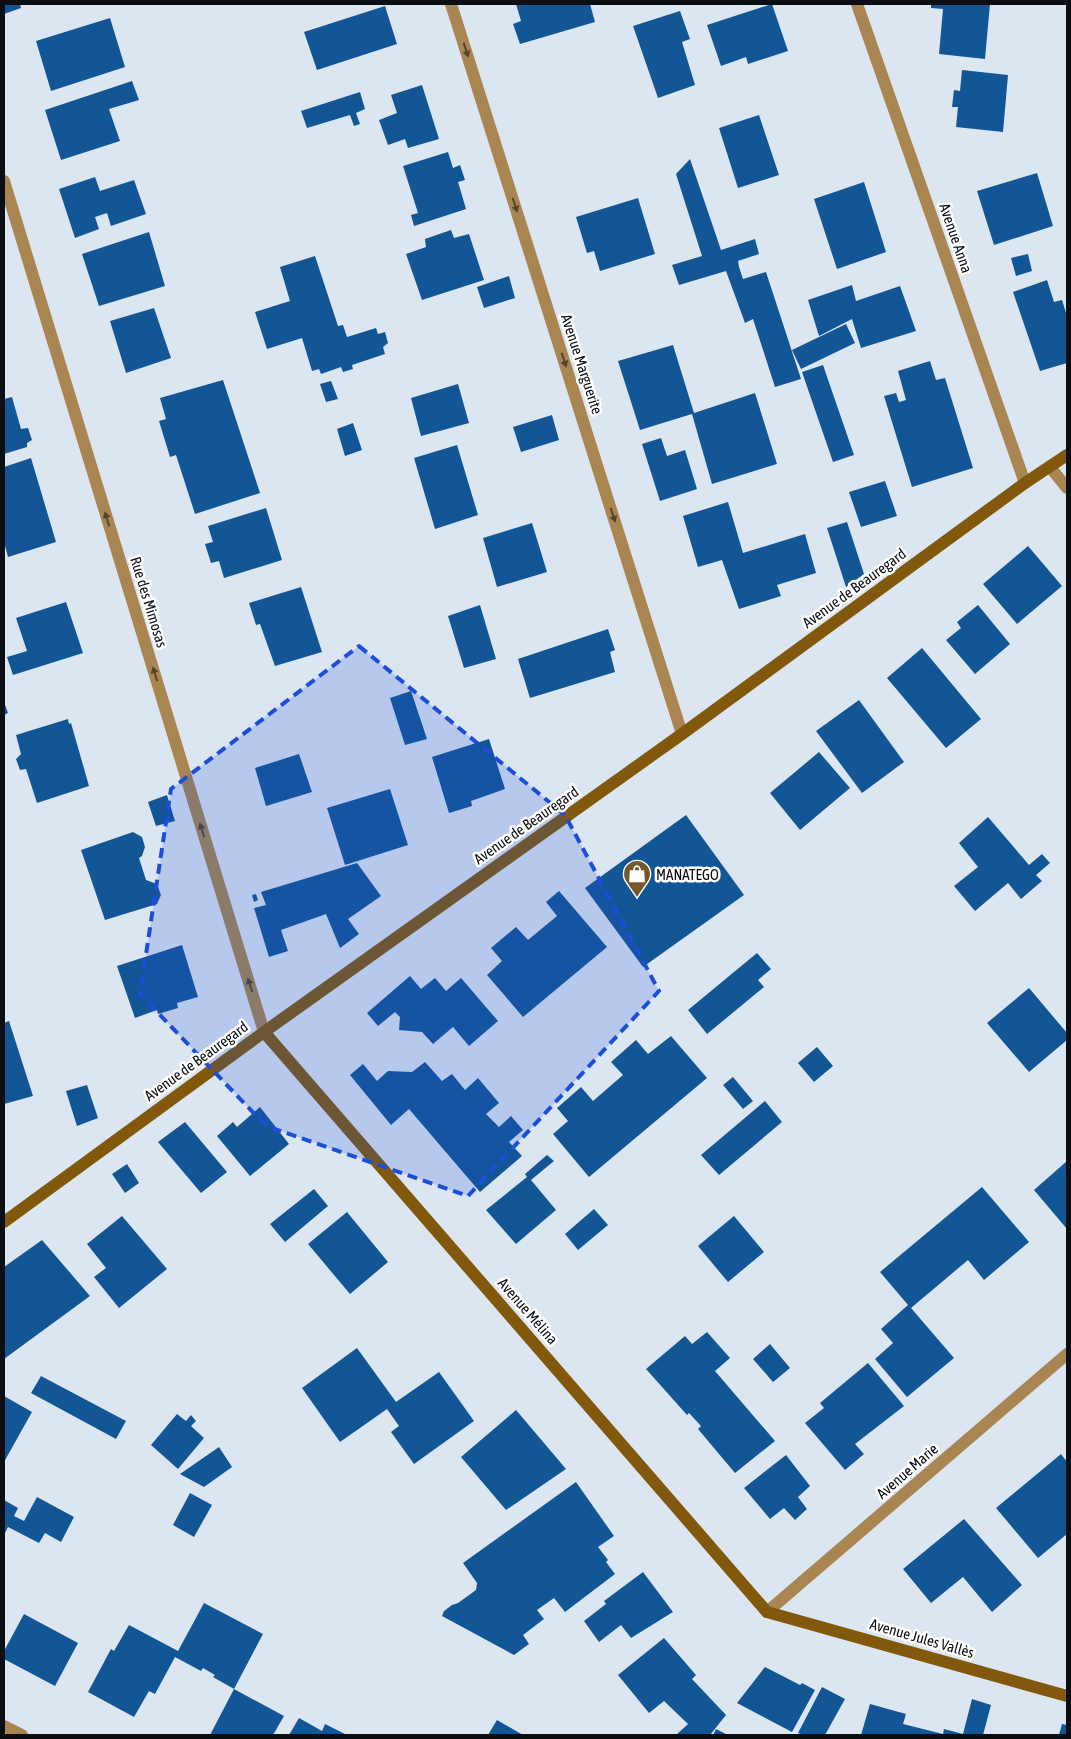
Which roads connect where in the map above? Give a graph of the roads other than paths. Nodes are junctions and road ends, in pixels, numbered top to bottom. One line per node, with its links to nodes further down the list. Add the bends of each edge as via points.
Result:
1 (451, 4): 8 (street, Avenue Marguerite, one-way to 8)
2 (857, 4): 6 (street, Avenue Anna)
3 (4, 181): 9 (street, Rue des Mimosas, one-way to 3)
4 (1067, 455): 5 (street, Avenue de Beauregard)
5 (1050, 467): 6 (street, Avenue de Beauregard); 7 (street)
6 (1025, 483): 8 (street, Avenue de Beauregard)
7 (1067, 488)
8 (682, 734): 9 (street, Avenue de Beauregard)
9 (264, 1032): 10 (street, Avenue de Beauregard); 12 (street, Avenue Mélina)
10 (4, 1222)
11 (1067, 1354): 12 (street, Avenue Marie)
12 (768, 1612): 13 (street, Avenue Jules Vallès)
13 (1067, 1696)
14 (4, 1726): 15 (street)
15 (22, 1735)

